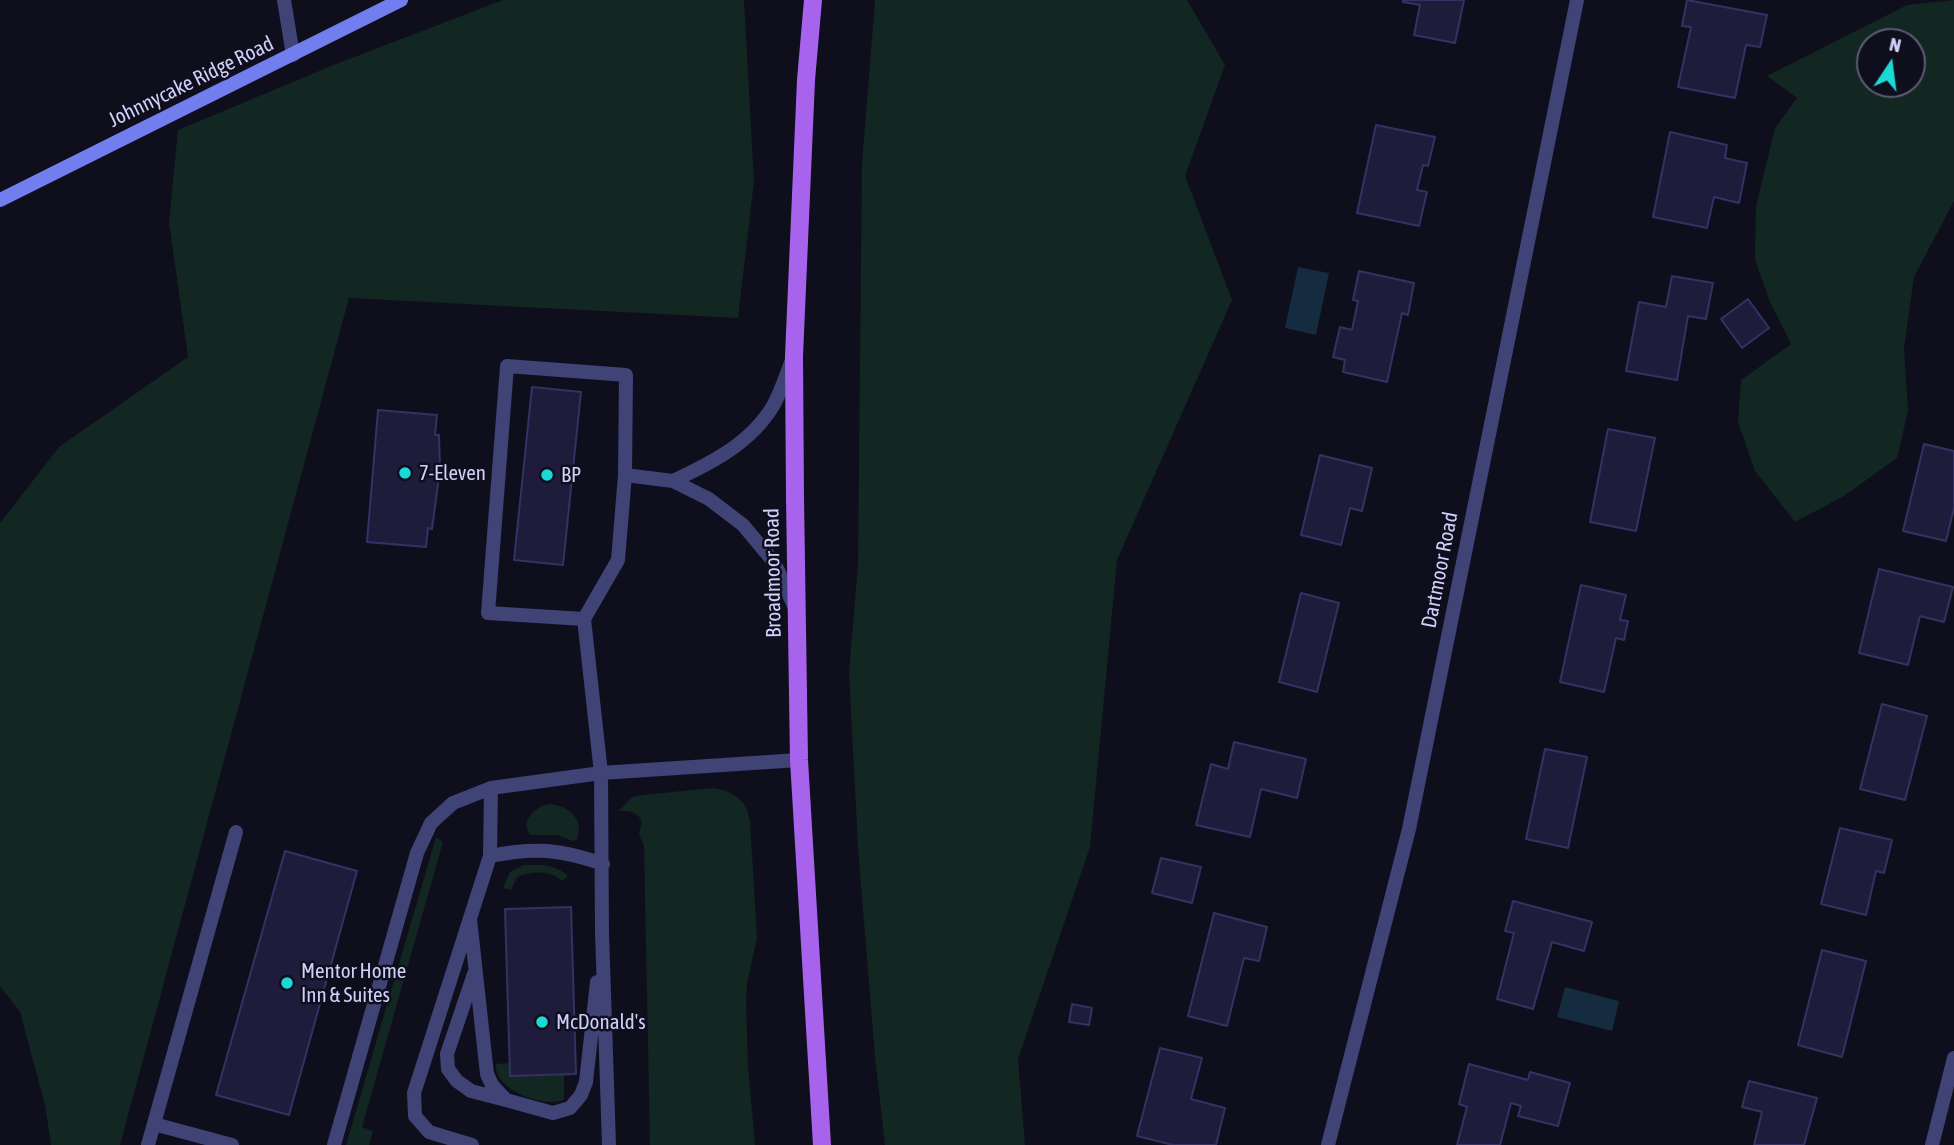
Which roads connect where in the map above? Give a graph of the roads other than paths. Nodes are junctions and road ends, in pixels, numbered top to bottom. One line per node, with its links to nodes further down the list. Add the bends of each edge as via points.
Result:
1 (284, 0): 5 (street)
2 (401, 0): 5 (main road, Johnnycake Ridge Road)
3 (813, 0): 7 (main road, Broadmoor Road)
4 (1577, 0): 30 (street, Dartmoor Road, via 1409,829)
5 (293, 55): 6 (main road, Johnnycake Ridge Road)
6 (0, 201)
7 (794, 356): 9 (street, via 773,407 746,439 712,463); 10 (main road, Broadmoor Road)
8 (625, 475): 9 (street); 11 (street, via 618,560); 11 (street, via 626,375 507,366 488,613)
9 (673, 481): 10 (street, via 709,499 743,525 774,562)
10 (796, 611): 12 (main road, Broadmoor Road)
11 (584, 619): 13 (street)
12 (799, 760): 13 (street); 29 (main road, Broadmoor Road)
13 (601, 773): 14 (street); 17 (street)
14 (491, 788): 16 (street); 26 (street, via 453,803 431,823 417,853)
15 (236, 832): 23 (street)
16 (490, 856): 17 (street, via 522,849 561,851); 18 (street)
17 (603, 864): 19 (street)
18 (470, 919): 20 (street); 27 (street, via 414,1093 415,1116 429,1132)
19 (602, 932): 22 (street, via 581,1095 570,1108 553,1113); 28 (street)
20 (475, 969): 22 (street, via 487,1074); 22 (street, via 447,1054 448,1069 471,1091)
21 (1954, 1058): 31 (street)
22 (506, 1100)
23 (154, 1124): 24 (street); 25 (street)
24 (148, 1145)
25 (232, 1145)
26 (334, 1145)
27 (472, 1145)
28 (609, 1145)
29 (822, 1145)
30 (1328, 1145)
31 (1932, 1145)

